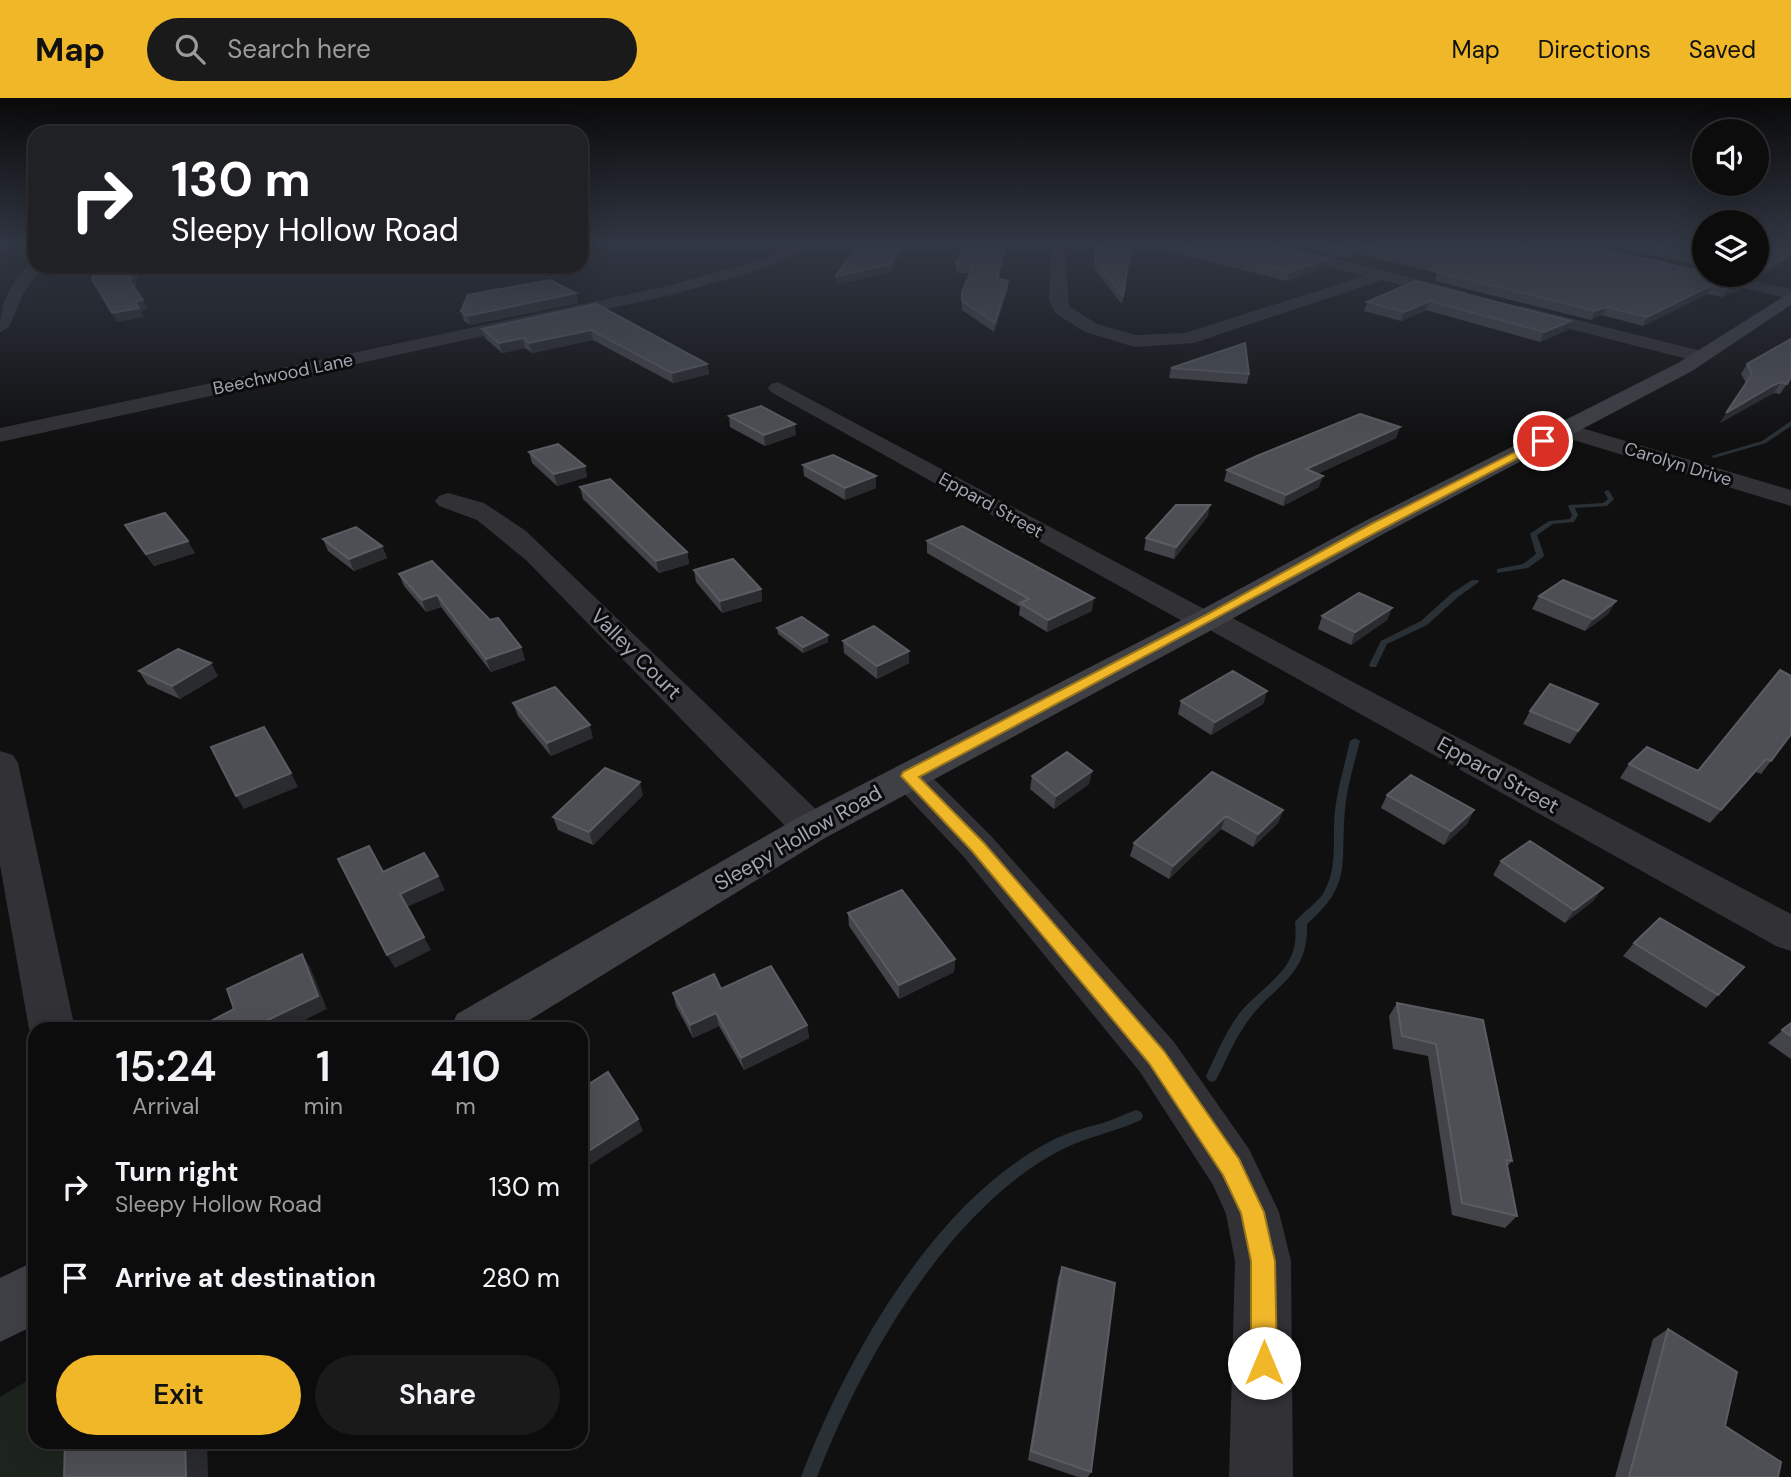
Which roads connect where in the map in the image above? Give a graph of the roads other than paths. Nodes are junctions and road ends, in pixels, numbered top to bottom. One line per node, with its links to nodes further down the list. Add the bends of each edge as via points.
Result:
1 (7, 310): 7 (street)
2 (577, 310): 11 (street, Beechwood Lane)
3 (1063, 310): 4 (street, via 1091,328 1135,341 1158,342 1187,339)
4 (1274, 310)
5 (1519, 310): 8 (street)
6 (1768, 310): 8 (main road, Sleepy Hollow Road)
7 (0, 327)
8 (1699, 356): 10 (main road, Sleepy Hollow Road)
9 (778, 388): 14 (street, Eppard Street)
10 (1565, 430): 12 (street, Carolyn Drive); 14 (main road, Sleepy Hollow Road)
11 (0, 435)
12 (1791, 498)
13 (448, 500): 17 (street, Valley Court, via 493,516 528,547)
14 (1207, 620): 16 (main road, Sleepy Hollow Road); 18 (street, Eppard Street)
15 (0, 763): 19 (street)
16 (909, 776): 17 (main road, Sleepy Hollow Road); 23 (street, via 978,847 1157,1057 1231,1167 1252,1212 1263,1261)
17 (811, 828): 20 (main road, Sleepy Hollow Road)
18 (1789, 930)
19 (51, 1022)
20 (486, 1022)
21 (28, 1295): 22 (main road)
22 (0, 1312)
23 (1261, 1477)

